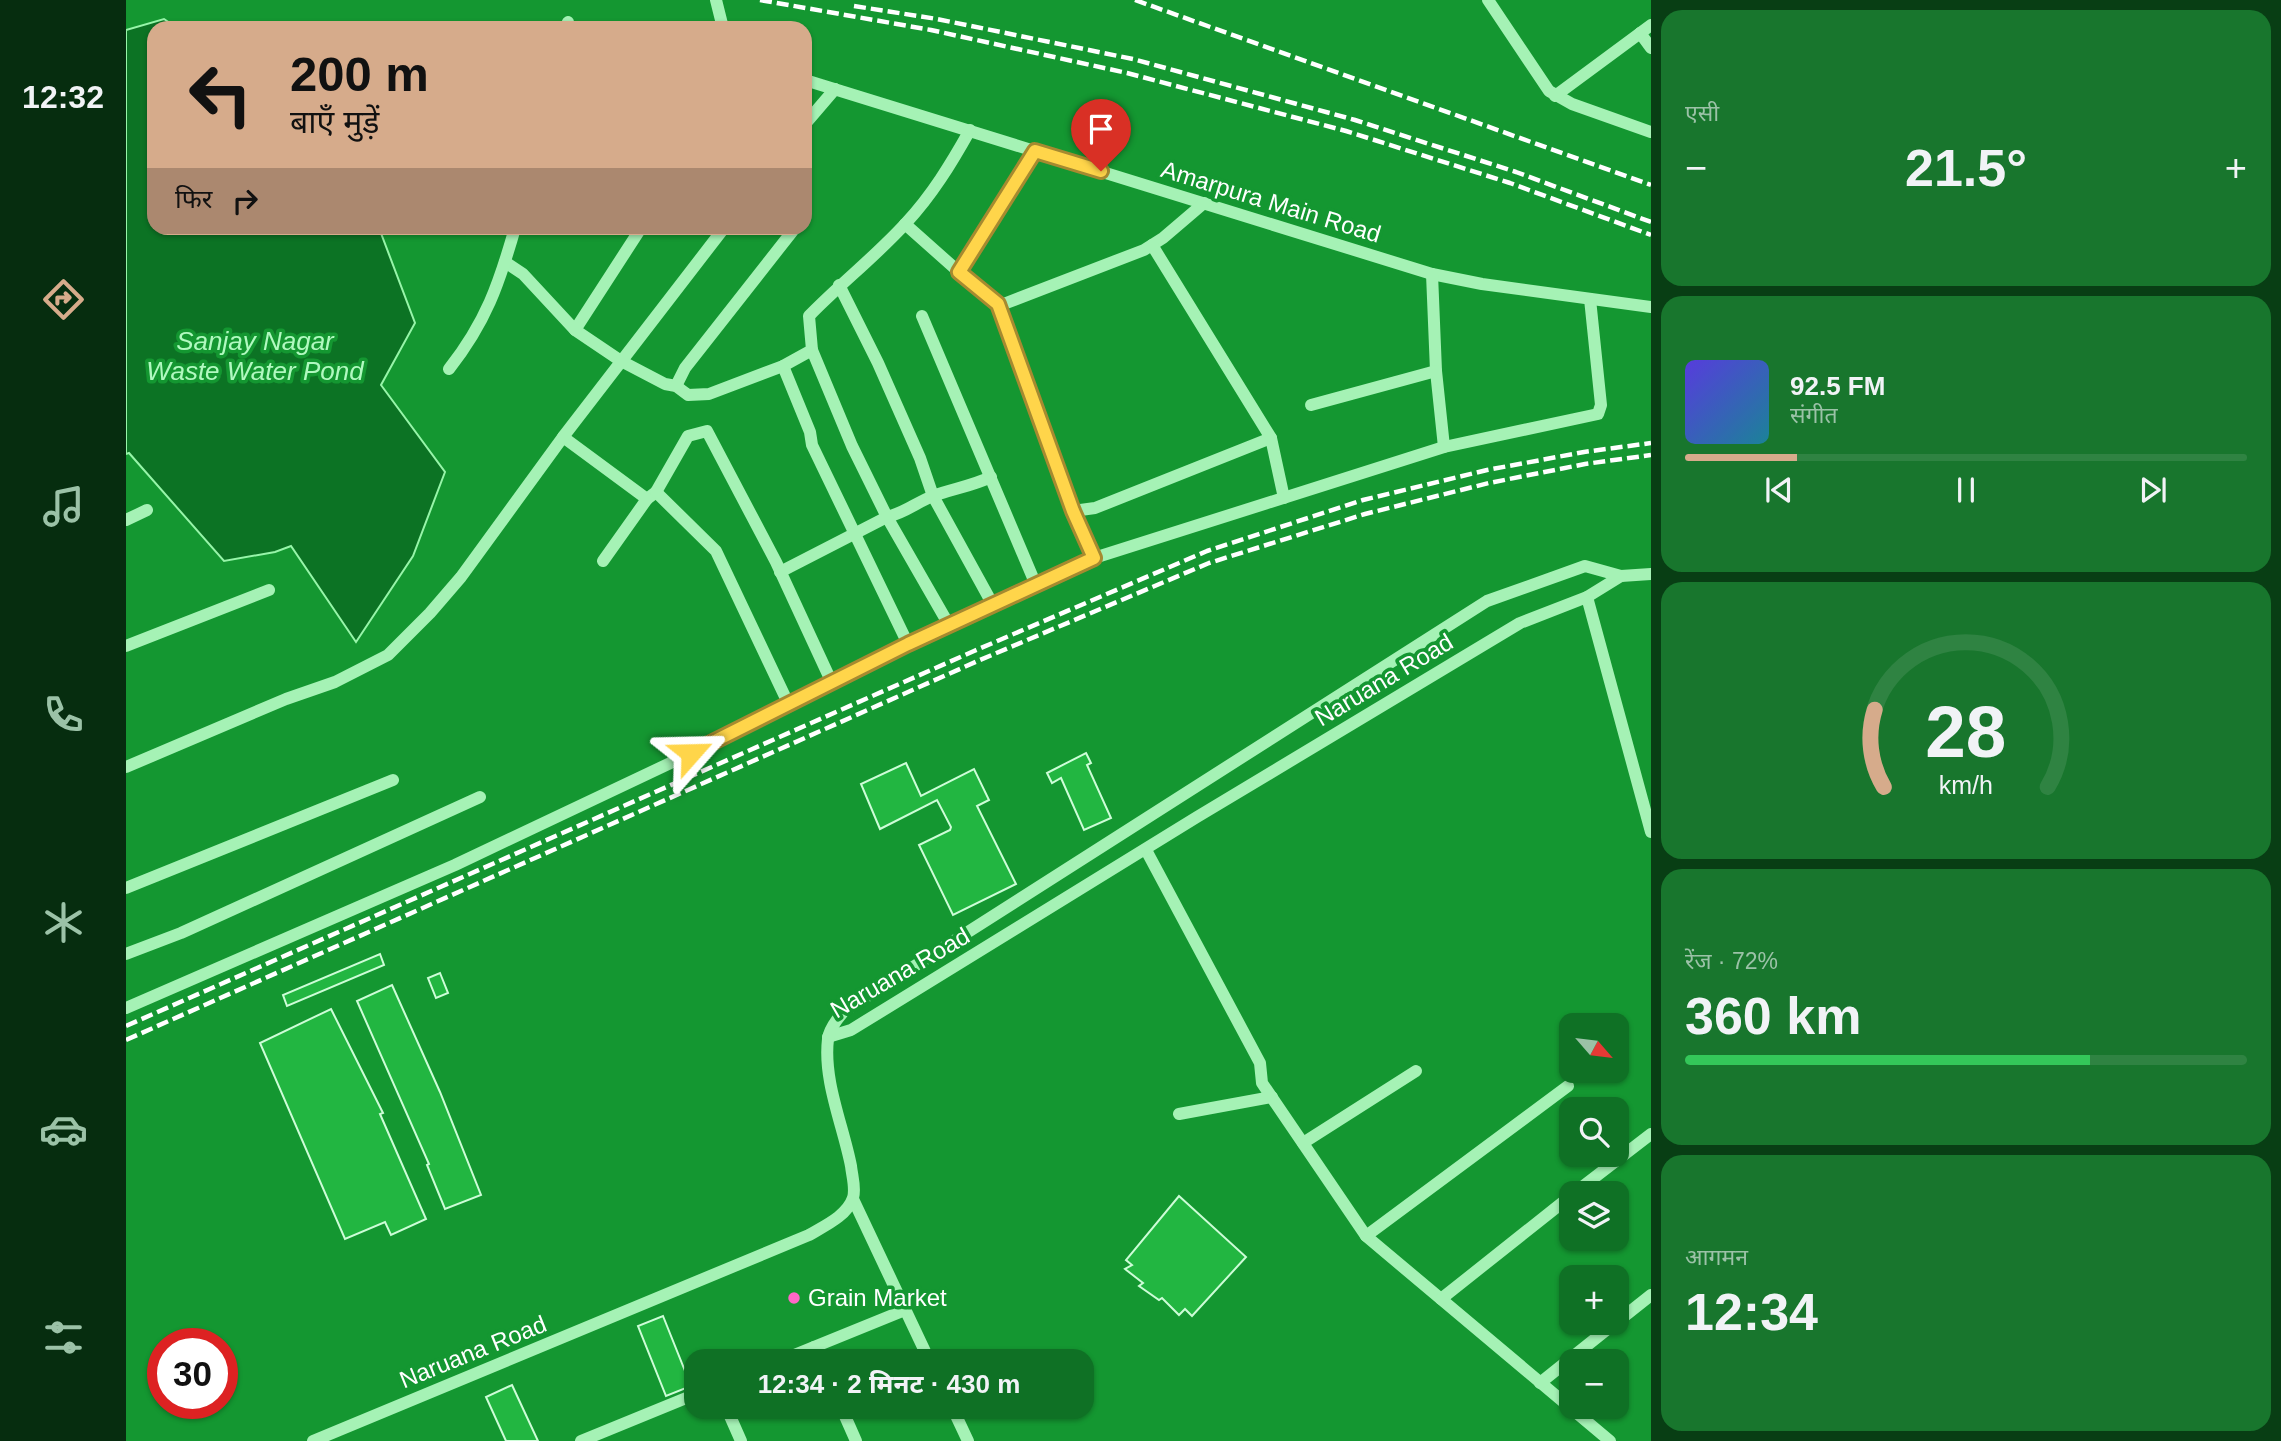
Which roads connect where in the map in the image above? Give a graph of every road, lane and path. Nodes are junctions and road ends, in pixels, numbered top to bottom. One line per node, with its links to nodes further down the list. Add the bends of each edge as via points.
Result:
1 (716, 0): 3 (street)
2 (1488, 0): 8 (street)
3 (721, 21)
4 (1646, 29): 5 (street); 8 (street)
5 (1651, 48)
6 (812, 82): 7 (street, Amarpura Main Road)
7 (835, 89): 9 (street); 10 (street, Amarpura Main Road)
8 (1555, 96): 11 (street)
9 (812, 116)
10 (970, 131): 12 (street, Amarpura Main Road); 14 (street, via 942,179)
11 (1651, 132)
12 (1035, 151): 13 (street, Amarpura Main Road); 21 (street)
13 (1204, 203): 19 (street); 22 (street, Amarpura Main Road)
14 (905, 224): 21 (street); 23 (street)
15 (513, 235): 20 (street)
16 (636, 235): 28 (street)
17 (719, 235): 30 (street)
18 (790, 235): 34 (street, via 685,368)
19 (1152, 245): 25 (street); 37 (street)
20 (505, 262): 28 (street, via 523,274); 32 (street, via 490,306)
21 (959, 272): 25 (street)
22 (1432, 274): 24 (street, Amarpura Main Road); 33 (street)
23 (839, 285): 29 (street, via 809,316); 41 (street, via 920,457)
24 (1590, 299): 26 (street, Amarpura Main Road); 38 (street, via 1600,412)
25 (998, 304): 44 (street)
26 (1651, 307)
27 (922, 316): 39 (street)
28 (575, 330): 30 (street)
29 (812, 351): 31 (street); 45 (street)
30 (621, 361): 34 (street); 36 (street)
31 (783, 366): 34 (street, via 709,394 688,395); 47 (street, via 811,445)
32 (449, 369)
33 (1436, 371): 35 (street); 38 (street)
34 (676, 386)
35 (1311, 405)
36 (563, 437): 40 (street); 62 (street, via 461,577 388,655 335,682)
37 (1271, 438): 42 (street); 44 (street, via 1095,508)
38 (1444, 447): 42 (street)
39 (991, 477): 41 (street); 53 (street)
40 (652, 495): 49 (street); 50 (street, via 688,436 706,431); 61 (street, via 716,551)
41 (933, 496): 45 (street); 56 (street)
42 (1284, 498): 48 (street)
43 (147, 510): 46 (street)
44 (1073, 511): 48 (street)
45 (887, 517): 47 (street); 57 (street)
46 (126, 520)
47 (855, 533): 50 (street); 58 (street)
48 (1094, 558): 53 (street)
49 (603, 561)
50 (780, 572): 60 (street)
51 (1651, 574): 52 (street, Naruana Road)
52 (1621, 576): 55 (street, Naruana Road); 70 (street, via 1585,566 1488,601 848,1008)
53 (1036, 585): 56 (street)
54 (269, 590): 59 (street)
55 (1587, 597): 65 (street); 66 (street, Naruana Road, via 1520,623)
56 (993, 605): 57 (street)
57 (949, 625): 58 (street)
58 (908, 644): 60 (street)
59 (126, 646)
60 (832, 683): 61 (street)
61 (789, 705): 69 (street, via 455,865)
62 (126, 767)
63 (393, 780): 67 (street)
64 (480, 797): 68 (street)
65 (1651, 832)
66 (1146, 850): 70 (street, Naruana Road, via 851,1030); 73 (street, via 1260,1063 1262,1083)
67 (126, 888)
68 (126, 954)
69 (126, 1008)
70 (828, 1037): 78 (street, Naruana Road, via 830,1079 846,1137)
71 (1416, 1072): 76 (street)
72 (1568, 1086): 80 (street)
73 (1272, 1097): 74 (street); 76 (street)
74 (1179, 1114)
75 (1651, 1134): 77 (street)
76 (1303, 1143): 80 (street)
77 (1589, 1181)
78 (853, 1199): 83 (street); 94 (street, Naruana Road, via 838,1217 809,1236)
79 (1559, 1204): 82 (street)
80 (1366, 1236): 82 (street)
81 (1651, 1295): 84 (street)
82 (1441, 1299): 89 (street)
83 (905, 1310): 86 (street); 88 (street)
84 (1629, 1312)
85 (1600, 1335): 89 (street)
86 (814, 1347): 87 (street)
87 (809, 1349)
88 (924, 1349)
89 (1540, 1383): 99 (street)
90 (684, 1399): 95 (street)
91 (731, 1419): 96 (street)
92 (846, 1419): 97 (street)
93 (957, 1419): 98 (street)
94 (313, 1441)
95 (581, 1441)
96 (741, 1441)
97 (856, 1441)
98 (968, 1441)
99 (1610, 1441)

